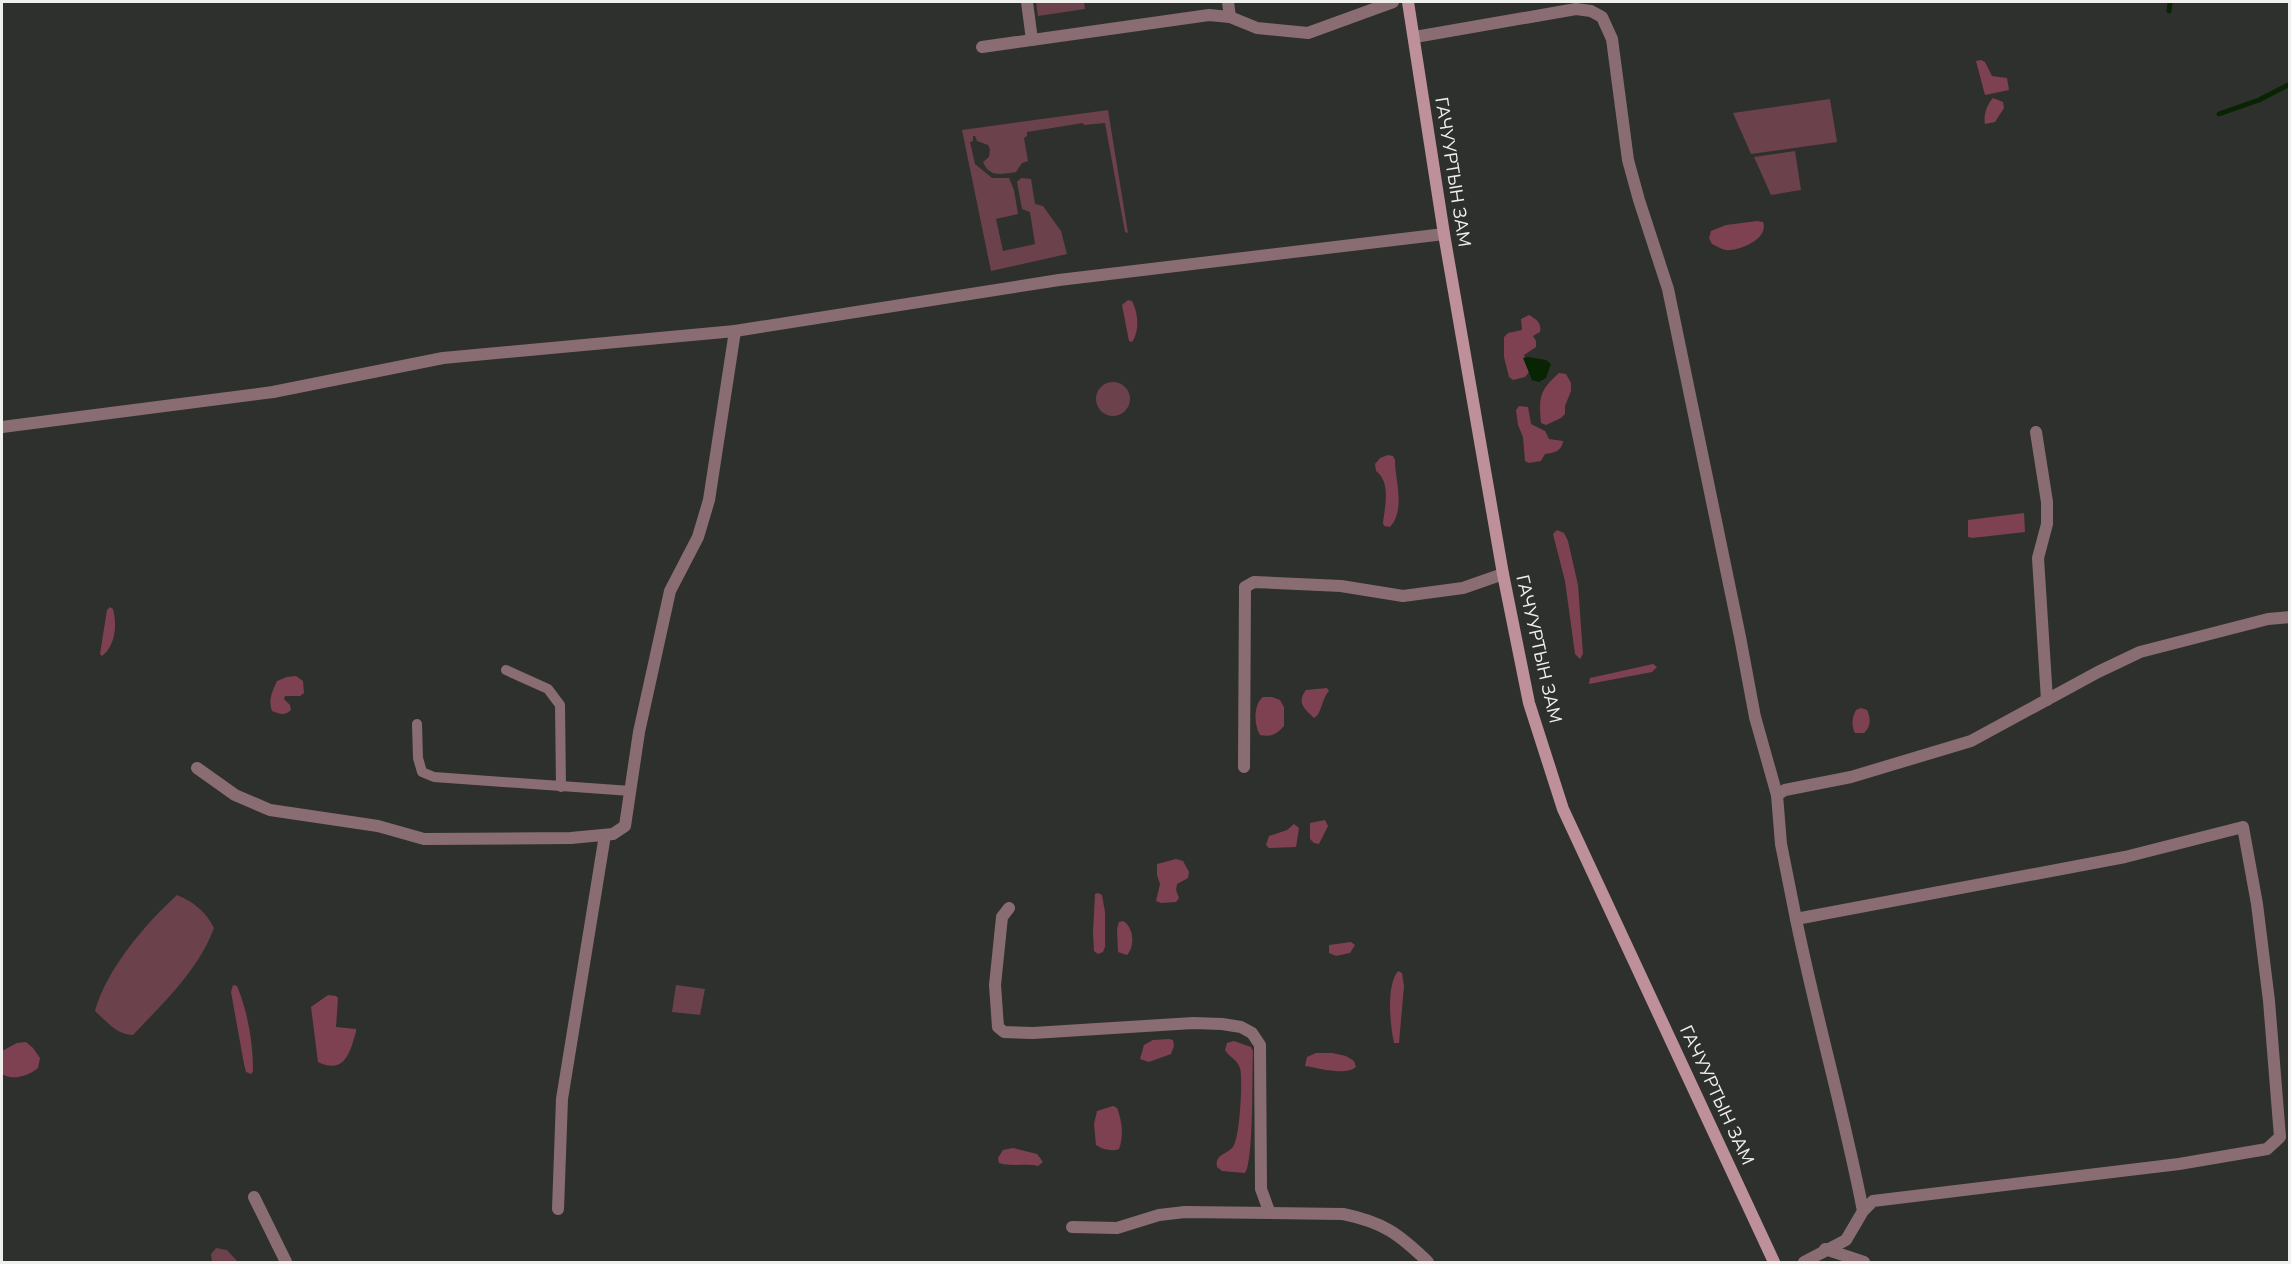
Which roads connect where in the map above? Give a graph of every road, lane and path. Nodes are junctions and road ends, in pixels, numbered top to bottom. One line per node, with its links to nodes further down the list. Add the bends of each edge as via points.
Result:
1 (1027, 2): 8 (street)
2 (1228, 2): 6 (street)
3 (1393, 2): 6 (street, via 1308,33 1257,28)
4 (1408, 2): 7 (main road, ГАЧУУРТЫН ЗАМ)
5 (1590, 6): 7 (street); 23 (street, via 1602,17 1612,39 1628,160 1668,289 1755,717)
6 (1230, 17): 8 (street, via 1209,15)
7 (1415, 37): 10 (main road, ГАЧУУРТЫН ЗАМ)
8 (1032, 40): 9 (street)
9 (982, 47)
10 (1444, 234): 11 (street, via 1059,280); 14 (main road, ГАЧУУРТЫН ЗАМ)
11 (735, 331): 12 (street, via 443,358 273,392); 22 (street, via 709,500 698,537 670,591 639,732)
12 (2, 427)
13 (2036, 432): 17 (street, via 2047,502 2047,524 2038,558)
14 (1503, 574): 19 (street, via 1463,588 1403,596 1341,586 1254,582 1245,587); 35 (main road, ГАЧУУРТЫН ЗАМ, via 1529,703 1563,808)
15 (2289, 617): 17 (street, via 2140,652)
16 (506, 670): 21 (lane, via 548,689 560,705)
17 (2047, 700): 23 (street, via 1971,741)
18 (417, 724): 21 (lane, via 422,772 434,777)
19 (1244, 767)
20 (197, 768): 24 (street, via 235,795 270,810 378,826 424,838)
21 (561, 787): 22 (lane)
22 (632, 791): 24 (street, via 625,826)
23 (1777, 795): 26 (street, via 1781,844)
24 (605, 835): 28 (street, via 562,1099)
25 (1009, 908): 29 (street, via 1002,917 995,985 998,1027 1004,1032 1193,1023 1241,1027 1252,1033 1260,1045 1261,1189)
26 (1796, 919): 30 (street); 30 (street, via 2125,857 2243,827 2269,1001 2280,1137 2267,1149 2179,1164 1873,1201)
27 (254, 1197): 33 (street)
28 (558, 1209)
29 (1269, 1211): 31 (street, via 1185,1212 1117,1228); 34 (street, via 1366,1218 1390,1229)
30 (1863, 1211): 32 (street, via 1846,1240)
31 (1072, 1227)
32 (1825, 1249): 36 (street); 37 (street)
33 (286, 1263)
34 (1428, 1263)
35 (1774, 1263)
36 (1804, 1263)
37 (1864, 1263)

